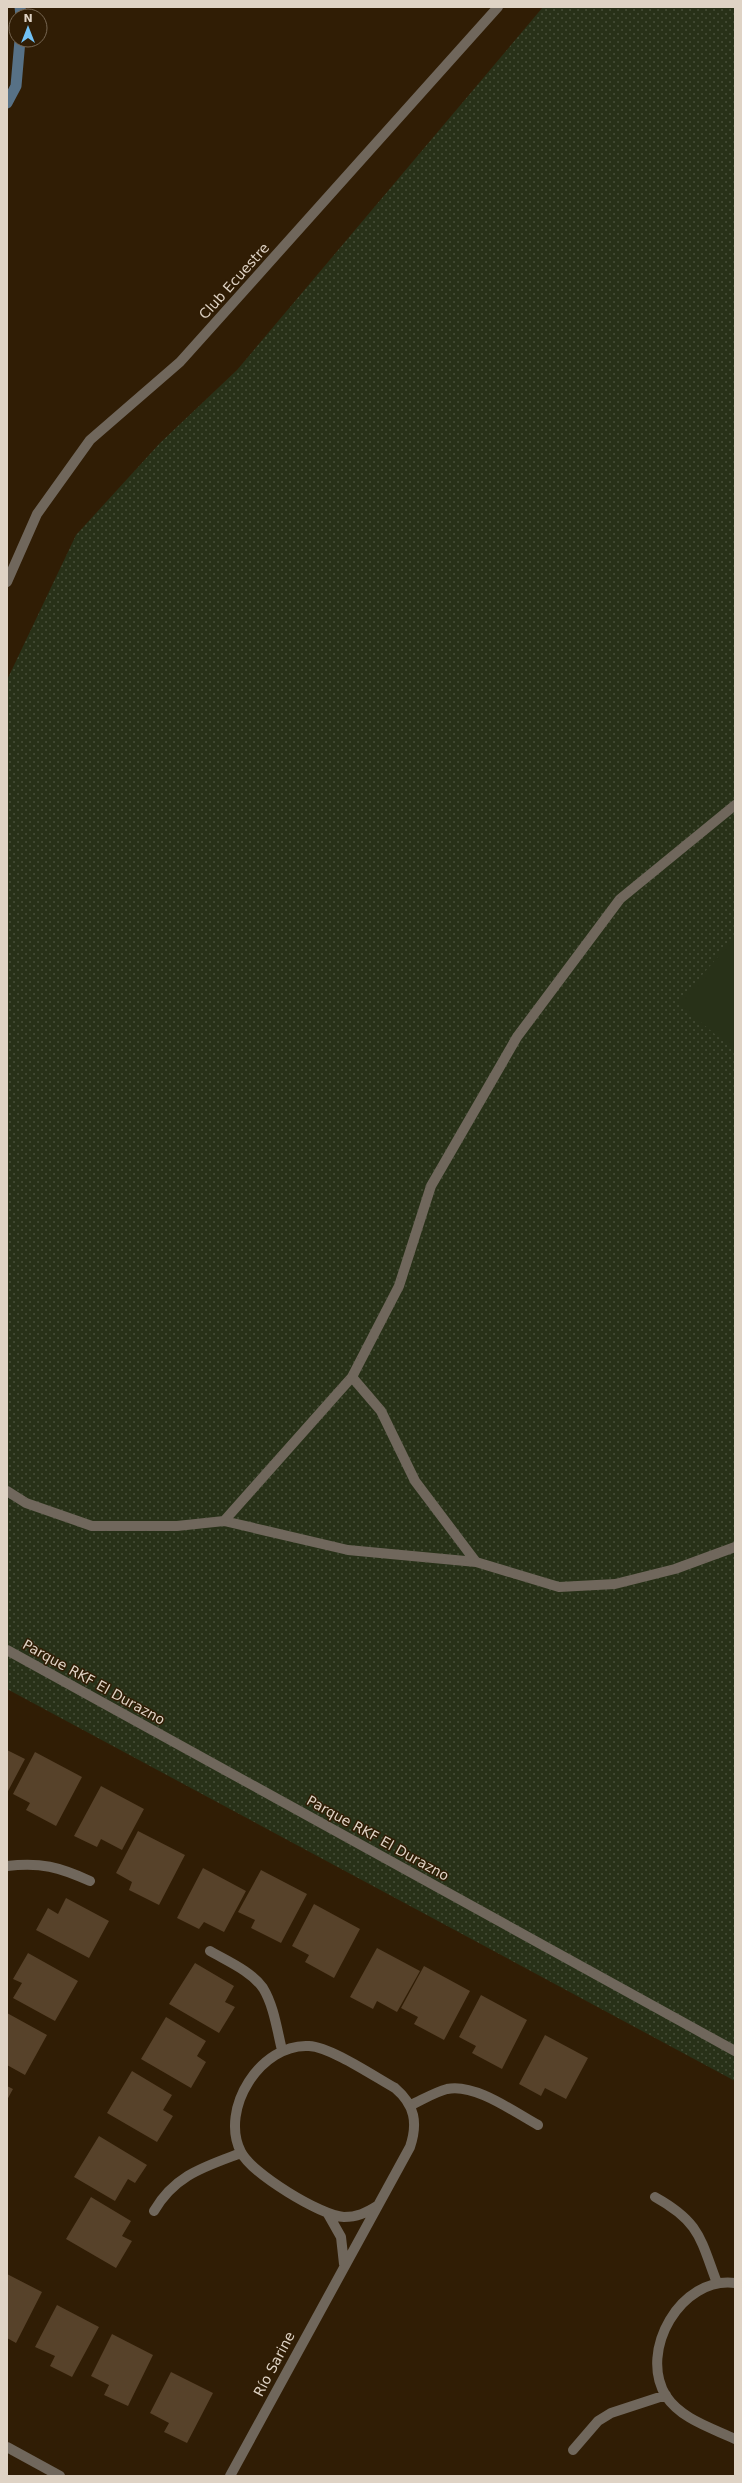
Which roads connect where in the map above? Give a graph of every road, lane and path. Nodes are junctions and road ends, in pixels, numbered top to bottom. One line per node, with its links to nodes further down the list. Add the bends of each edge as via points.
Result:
1 (498, 7): 2 (street, Club Ecuestre, via 180,362 90,440 37,514)
2 (7, 582)
3 (735, 805): 4 (street, via 620,899 517,1037 431,1186 399,1286)
4 (352, 1377): 6 (street); 8 (street, via 381,1411 415,1481)
5 (7, 1491): 6 (street, via 26,1503 92,1526 177,1526)
6 (224, 1521): 8 (street, via 348,1550)
7 (735, 1547): 8 (street, via 675,1569 615,1584 559,1587)
8 (476, 1562)
9 (7, 1650): 14 (street, Parque RKF El Durazno)
10 (7, 1866): 11 (street, via 47,1865 64,1869)
11 (90, 1881)
12 (210, 1950): 13 (street, via 249,1975 262,1988 269,2002)
13 (282, 2050): 15 (street, Río Sarine, via 310,2046 324,2049 396,2088); 17 (street, Río Sarine, via 264,2064 238,2102 234,2127)
14 (735, 2051)
15 (411, 2105): 16 (street, via 447,2089 468,2089 479,2092); 19 (street, Río Sarine, via 415,2116 415,2132 410,2147)
16 (538, 2125)
17 (241, 2153): 20 (street, via 188,2175 162,2196); 21 (street, Río Sarine, via 260,2175)
18 (656, 2198): 23 (street, via 678,2210 689,2220 698,2234)
19 (377, 2206): 21 (street, Río Sarine, via 356,2216); 22 (street, Río Sarine)
20 (154, 2211)
21 (328, 2214): 22 (street, via 341,2237)
22 (344, 2266): 30 (street, Río Sarine)
23 (716, 2283): 24 (street); 25 (street, via 690,2295 680,2305 661,2341 657,2367 659,2380)
24 (735, 2283)
25 (666, 2395): 26 (street, via 676,2408); 28 (street, via 611,2413 598,2421)
26 (735, 2440)
27 (7, 2447): 29 (street)
28 (573, 2450)
29 (60, 2476)
30 (230, 2476)

